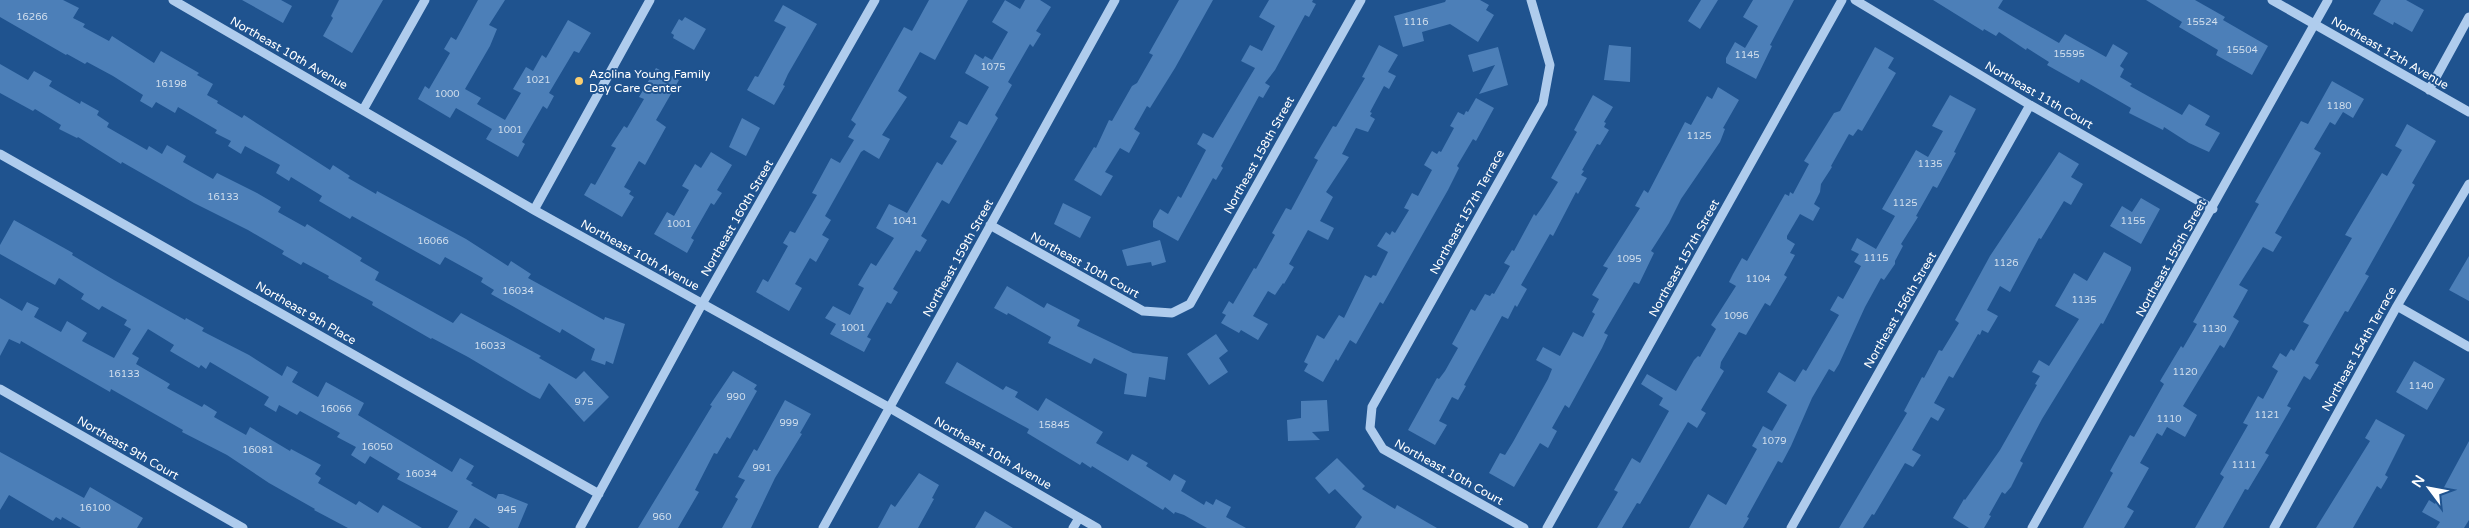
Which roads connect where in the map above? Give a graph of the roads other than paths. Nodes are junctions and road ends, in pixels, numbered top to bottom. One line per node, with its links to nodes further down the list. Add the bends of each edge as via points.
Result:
1 (173, 0): 16 (street, Northeast 10th Avenue)
2 (425, 0): 16 (street)
3 (650, 0): 21 (street)
4 (875, 0): 23 (street, Northeast 160th Street)
5 (1115, 0): 22 (street, Northeast 159th Street)
6 (1361, 0): 25 (street, Northeast 158th Street, via 1190,304)
7 (1531, 0): 29 (street, Northeast 157th Terrace, via 1550,64 1543,103 1372,407)
8 (1842, 0): 38 (street, Northeast 157th Street)
9 (1854, 0): 15 (street, Northeast 11th Court)
10 (2272, 0): 13 (street, Northeast 12th Avenue)
11 (2328, 0): 13 (street, Northeast 155th Street)
12 (2469, 17): 14 (street)
13 (2315, 25): 14 (street, Northeast 12th Avenue); 20 (street, Northeast 155th Street)
14 (2429, 90): 17 (street, Northeast 12th Avenue)
15 (2030, 105): 20 (street, Northeast 11th Court); 39 (street, Northeast 156th Street)
16 (362, 110): 21 (street, Northeast 10th Avenue)
17 (2469, 112)
18 (0, 154): 30 (street, Northeast 9th Place)
19 (2469, 184): 24 (street, Northeast 154th Terrace)
20 (2213, 209): 40 (street, Northeast 155th Street)
21 (534, 210): 23 (street, Northeast 10th Avenue)
22 (990, 225): 25 (street, Northeast 10th Court, via 1143,311); 28 (street, Northeast 159th Street)
23 (702, 304): 28 (street, Northeast 10th Avenue); 30 (street, Northeast 160th Street)
24 (2397, 306): 26 (street); 41 (street, Northeast 154th Terrace)
25 (1172, 313)
26 (2469, 348)
27 (0, 389): 32 (street, Northeast 9th Court)
28 (890, 408): 31 (street, Northeast 10th Avenue); 34 (street, Northeast 159th Street)
29 (1370, 428): 37 (street, Northeast 10th Court, via 1383,449)
30 (599, 494): 33 (street, Northeast 160th Street)
31 (1079, 518): 35 (street); 36 (street, Northeast 10th Avenue)
32 (243, 528)
33 (580, 528)
34 (823, 528)
35 (1073, 528)
36 (1097, 528)
37 (1524, 528)
38 (1547, 528)
39 (1791, 528)
40 (2032, 528)
41 (2274, 528)

